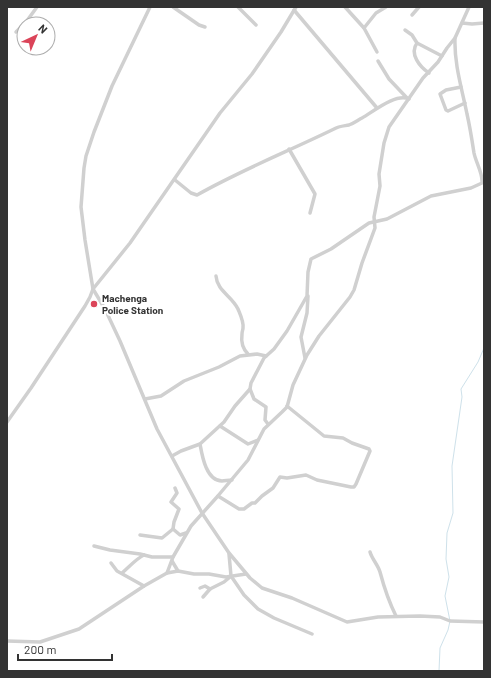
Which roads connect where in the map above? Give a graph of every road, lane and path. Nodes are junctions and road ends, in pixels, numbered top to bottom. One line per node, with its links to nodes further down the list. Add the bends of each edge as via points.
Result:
1 (37, 7): 11 (street)
2 (150, 7): 33 (street, via 112,86 94,132 84,168 81,207)
3 (173, 7): 15 (street)
4 (238, 7): 14 (street)
5 (345, 7): 16 (street)
6 (386, 7): 16 (street, via 376,13)
7 (419, 7): 10 (street)
8 (469, 7): 12 (street)
9 (295, 8): 27 (street); 29 (street, via 252,74 220,114)
10 (412, 15)
11 (30, 16)
12 (462, 23): 13 (street); 18 (street)
13 (484, 23)
14 (256, 25)
15 (205, 27)
16 (364, 28): 20 (street)
17 (405, 30): 19 (street, via 412,35)
18 (455, 38): 21 (street); 24 (street, via 454,48)
19 (416, 43): 21 (street); 23 (street, via 414,48 417,61)
20 (377, 52)
21 (442, 56): 23 (street)
22 (378, 61): 25 (street, via 389,79)
23 (429, 73): 25 (street)
24 (461, 87): 26 (street); 26 (street, via 440,94 448,111)
25 (408, 99): 27 (street, via 392,101); 31 (street, via 393,120 385,139)
26 (465, 103): 31 (street, via 482,183 471,188 431,196 387,219)
27 (377, 108): 28 (street, via 351,124)
28 (289, 149): 29 (street, via 196,196); 30 (street, via 315,194)
29 (175, 180): 33 (street)
30 (310, 213)
31 (375, 221): 34 (street, via 331,250 311,259); 37 (street, via 375,230 354,290)
32 (216, 276): 35 (street, via 218,286 238,308 244,327 244,349)
33 (93, 289): 39 (street, via 105,309); 41 (street, via 85,306)
34 (308, 292): 36 (street, via 287,331); 37 (street, via 307,313 301,338)
35 (248, 354): 36 (street); 39 (street, via 184,382 160,396)
36 (266, 356): 38 (street)
37 (305, 358): 40 (street)
38 (250, 389): 42 (street, via 254,399 266,407); 43 (street)
39 (145, 399): 46 (street)
40 (287, 406): 42 (street); 49 (street, via 324,436 343,438 369,449 354,487 317,480 306,475 280,477 273,488 244,509)
41 (7, 422)
42 (268, 424): 44 (street)
43 (220, 426): 44 (street, via 248,444); 45 (street)
44 (259, 439): 47 (street, via 248,460)
45 (200, 444): 46 (street); 47 (street, via 204,463 211,475 221,481)
46 (172, 456): 50 (street)
47 (232, 480): 49 (street)
48 (174, 488): 51 (street, via 177,493 171,502 179,509)
49 (218, 496): 50 (street)
50 (202, 513): 52 (street); 56 (street)
51 (173, 529): 52 (street, via 180,535); 53 (street, via 162,538)
52 (187, 532): 58 (street)
53 (140, 535)
54 (94, 546): 57 (street)
55 (370, 552): 69 (street, via 380,571)
56 (229, 553): 63 (street); 64 (street)
57 (144, 555): 58 (street); 61 (street)
58 (173, 559): 60 (street); 62 (street)
59 (111, 563): 61 (street)
60 (178, 571): 62 (street); 64 (street)
61 (122, 573): 65 (street)
62 (167, 573): 65 (street)
63 (246, 574): 64 (street); 69 (street, via 262,588 292,598 342,621)
64 (231, 576): 67 (street); 71 (street, via 244,595 262,612)
65 (144, 586): 72 (street, via 79,629 40,642)
66 (200, 588): 67 (street, via 205,586)
67 (210, 589): 68 (street)
68 (203, 597)
69 (396, 616): 70 (street, via 427,616 450,621)
70 (484, 622)
71 (312, 634)
72 (7, 641)

